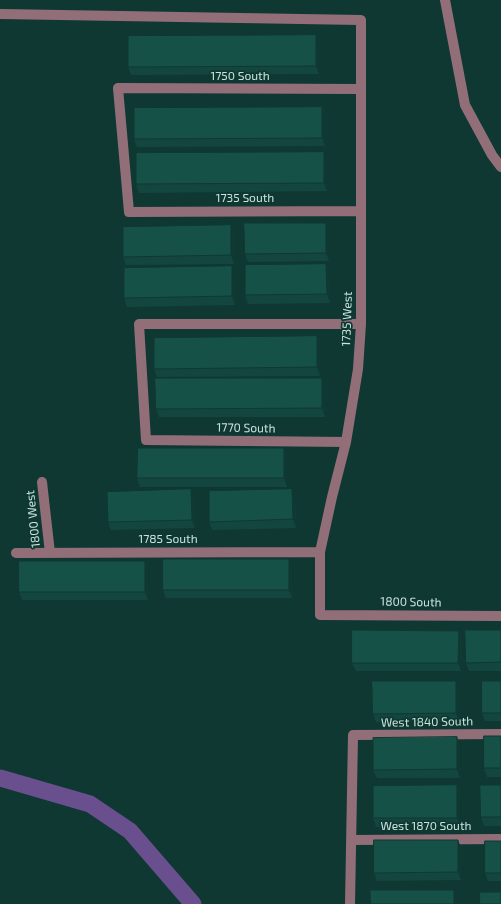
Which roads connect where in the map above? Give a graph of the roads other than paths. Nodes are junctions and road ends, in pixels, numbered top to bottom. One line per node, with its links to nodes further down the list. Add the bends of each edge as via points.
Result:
1 (445, 0): 4 (street, via 465,105)
2 (0, 14): 3 (street, 1735 West, via 361,20)
3 (361, 89): 5 (street, 1735 West); 6 (street, 1750 South, via 118,88)
4 (501, 167)
5 (361, 211): 6 (street, 1735 South); 7 (street, 1735 West)
6 (129, 212)
7 (361, 324): 8 (street, 1735 West, via 358,369); 8 (street, 1770 South, via 139,324 146,440)
8 (346, 442): 10 (street, 1735 West)
9 (42, 482): 12 (street, 1800 West)
10 (320, 552): 12 (street, 1785 South); 13 (street, 1735 West)
11 (16, 553): 12 (street, 1785 South)
12 (50, 553)
13 (320, 615): 14 (street, 1800 South)
14 (501, 616)
15 (501, 734): 17 (street, West 1840 South, via 353,736)
16 (501, 839): 17 (street, West 1870 South)
17 (351, 840): 18 (street)
18 (350, 904)

